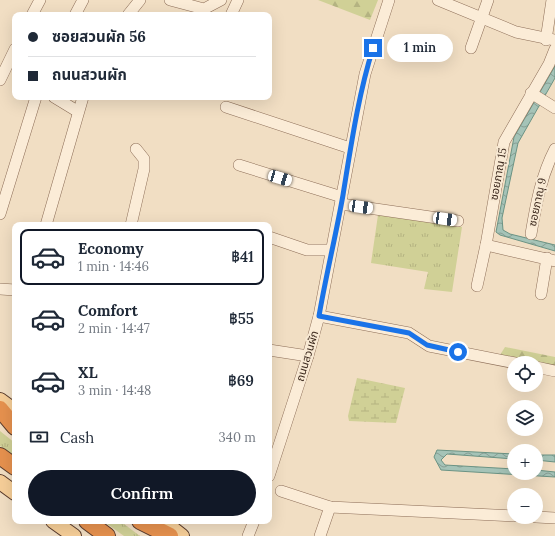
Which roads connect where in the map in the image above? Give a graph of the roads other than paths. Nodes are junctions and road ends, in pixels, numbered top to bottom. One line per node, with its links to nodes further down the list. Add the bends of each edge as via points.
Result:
1 (40, 0): 11 (street)
2 (83, 0): 12 (street)
3 (140, 0): 13 (street)
4 (170, 0): 14 (street)
5 (221, 0): 14 (street)
6 (238, 0): 15 (street)
7 (389, 0): 29 (street, ถนนสวนผัก, via 365,74)
8 (438, 0): 16 (street)
9 (488, 0): 16 (street)
10 (552, 0): 17 (street)
11 (34, 12)
12 (77, 12)
13 (130, 12)
14 (202, 12)
15 (232, 12)
16 (480, 17): 17 (street, via 516,32); 18 (street)
17 (551, 40)
18 (471, 48)
19 (555, 49): 22 (street, ซอยภาณุ 15)
20 (12, 55): 21 (street)
21 (0, 80)
22 (534, 95): 26 (street); 40 (street, ซอยภาณุ 15, via 504,142)
23 (35, 100): 34 (street)
24 (59, 100): 28 (street)
25 (82, 100): 28 (street)
26 (550, 105)
27 (226, 107): 29 (street)
28 (77, 111): 36 (street)
29 (350, 148): 33 (street, ถนนสวนผัก)
30 (136, 149): 37 (street, via 144,159 144,169)
31 (555, 149): 38 (street, ซอยภาณุ 9, via 540,185)
32 (239, 165): 33 (street)
33 (342, 200): 35 (street); 41 (street, ถนนสวนผัก)
34 (0, 214)
35 (458, 221)
36 (47, 222)
37 (132, 222)
38 (531, 234)
39 (272, 238): 41 (street, via 307,250)
40 (486, 245): 42 (street); 43 (street, ซอยภาณุ 15)
41 (331, 250): 47 (street, ถนนสวนผัก)
42 (551, 259): 46 (street)
43 (477, 286)
44 (0, 289): 45 (street)
45 (12, 290)
46 (541, 294)
47 (319, 316): 49 (street, ถนนสวนผัก); 50 (street, via 409,333 429,346)
48 (272, 350): 49 (street)
49 (308, 356): 61 (street, ถนนสวนผัก)
50 (507, 361)
51 (543, 368): 52 (street)
52 (555, 371)
53 (0, 400): 55 (main road)
54 (0, 409): 57 (highway)
55 (12, 409)
56 (0, 421): 58 (highway)
57 (12, 423)
58 (12, 429)
59 (0, 456): 60 (highway)
60 (12, 465)
61 (272, 467)
62 (0, 482): 63 (main road)
63 (12, 491)
64 (281, 491): 65 (street)
65 (330, 506): 66 (street); 81 (street)
66 (507, 516)
67 (543, 517): 68 (street)
68 (555, 518)
69 (57, 524): 75 (main road)
70 (91, 524): 76 (highway)
71 (134, 524): 77 (highway)
72 (146, 524): 78 (highway)
73 (167, 524): 79 (main road)
74 (253, 524): 80 (street)
75 (74, 536)
76 (107, 536)
77 (150, 536)
78 (170, 536)
79 (182, 536)
80 (248, 536)
81 (320, 536)

